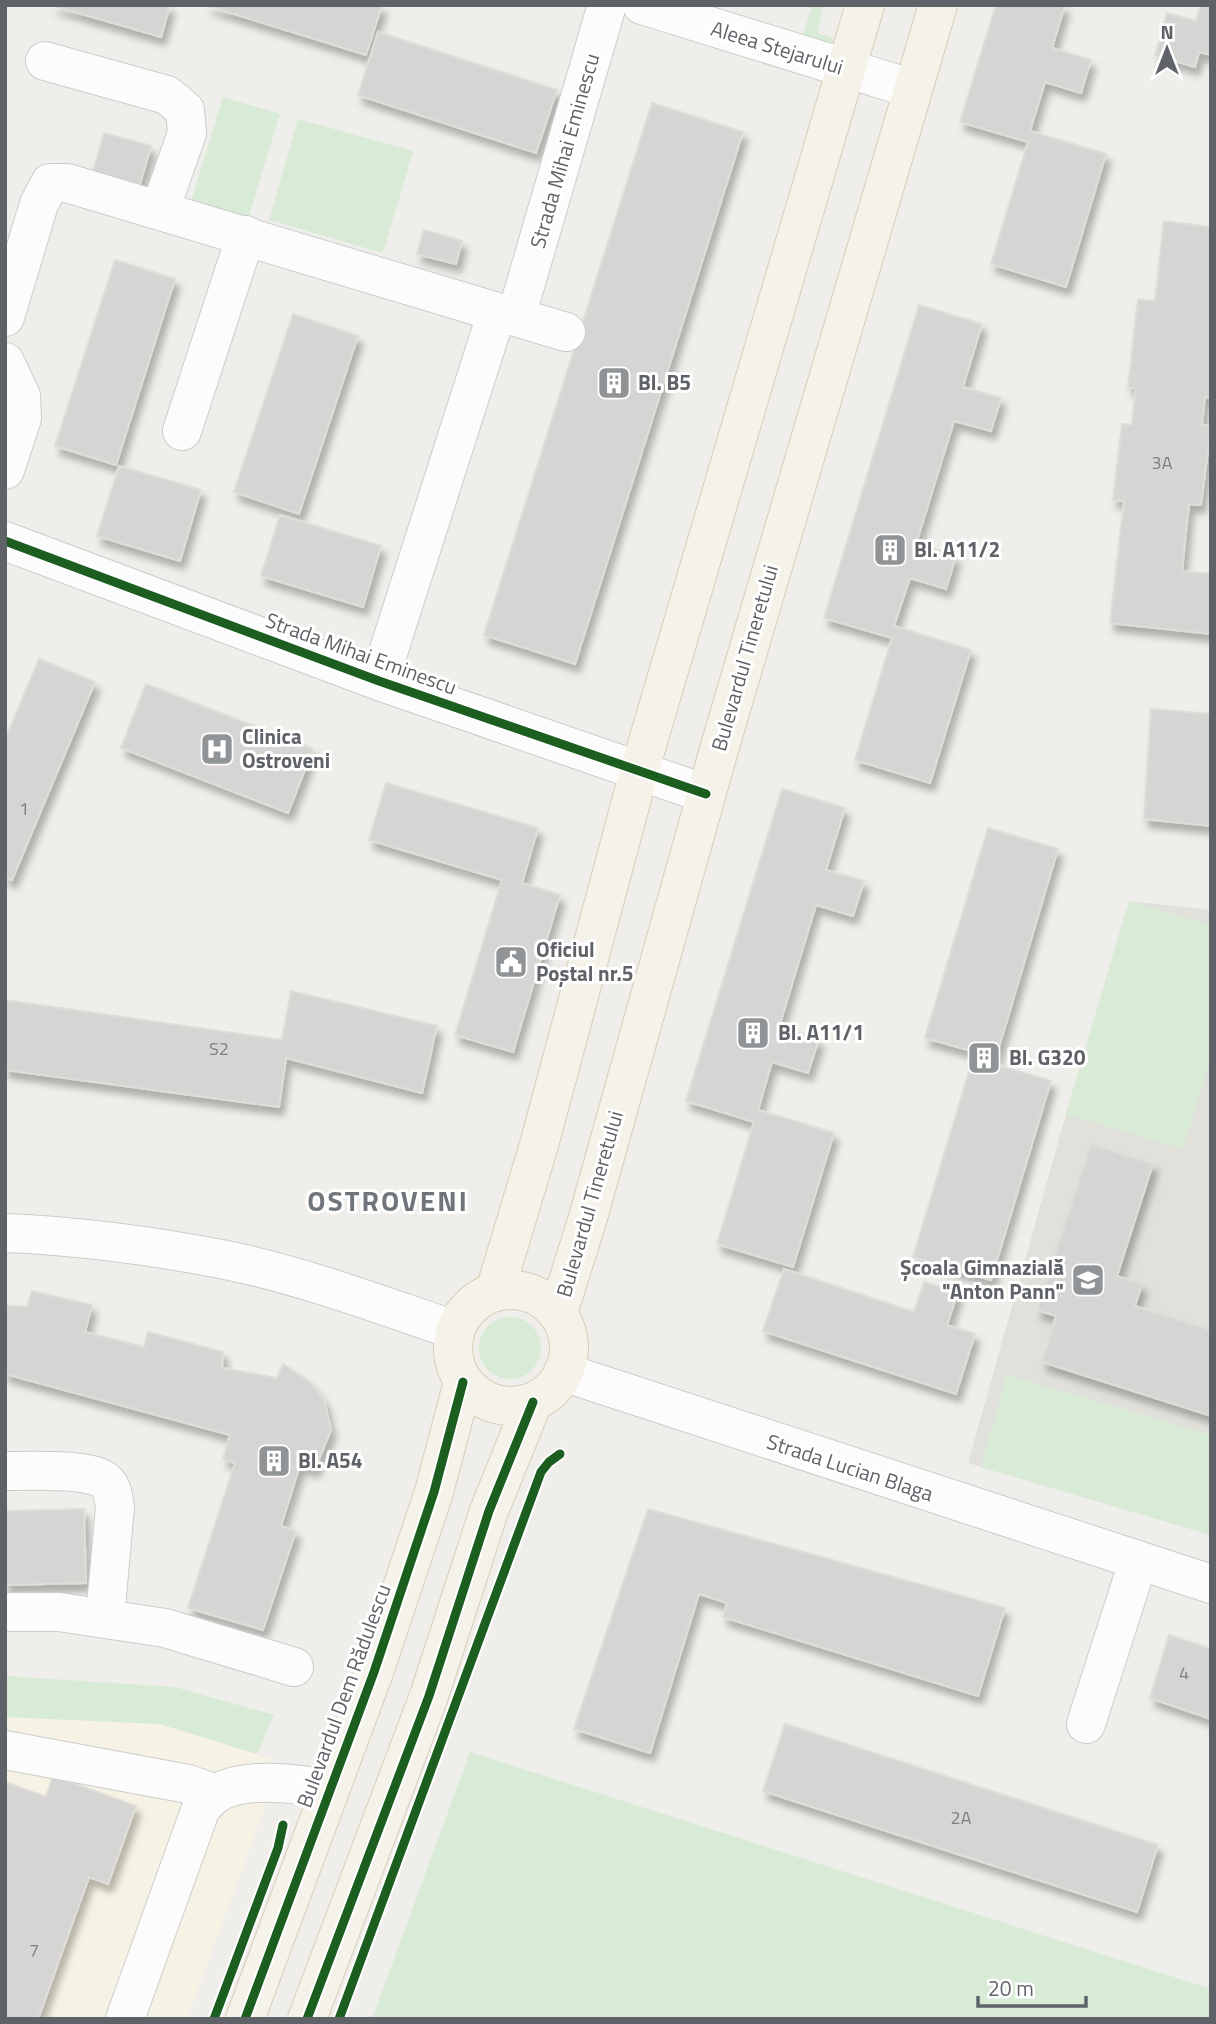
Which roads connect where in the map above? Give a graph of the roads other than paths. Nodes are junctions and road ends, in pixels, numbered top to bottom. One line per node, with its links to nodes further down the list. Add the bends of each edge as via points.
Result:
1 (607, 5): 10 (street, Strada Mihai Eminescu)
2 (642, 5): 6 (street, Aleea Stejarului)
3 (865, 5): 6 (main road)
4 (938, 5): 7 (main road, Bulevardul Tineretului)
5 (45, 61): 8 (street, via 167,95 186,110 187,133)
6 (846, 69): 7 (street, Aleea Stejarului); 18 (main road)
7 (914, 89): 19 (main road, Bulevardul Tineretului)
8 (160, 210): 9 (street); 11 (street, via 67,183 50,183 39,204)
9 (246, 235): 10 (street); 14 (street)
10 (507, 315): 12 (street); 17 (street, Strada Mihai Eminescu)
11 (5, 317)
12 (566, 332)
13 (5, 362): 15 (street, via 21,396 22,418)
14 (182, 431)
15 (5, 470)
16 (6, 545): 17 (street, Strada Mihai Eminescu)
17 (379, 681): 18 (street, Strada Mihai Eminescu)
18 (639, 772): 19 (street, Strada Mihai Eminescu); 21 (main road, via 533,1168)
19 (706, 794): 22 (main road, Bulevardul Tineretului)
20 (5, 1233): 23 (street, via 132,1244 228,1261 326,1287)
21 (495, 1291): 22 (main road, Bulevardul Tineretului, via 526,1291); 23 (main road, via 473,1303)
22 (558, 1313): 24 (main road, Bulevardul Tineretului, via 570,1345)
23 (455, 1330): 25 (main road, via 453,1357)
24 (564, 1373): 26 (main road, via 547,1395); 28 (street, Strada Lucian Blaga)
25 (463, 1382): 26 (main road, via 491,1403); 35 (main road, Bulevardul Dem Rădulescu, via 434,1492)
26 (533, 1402): 39 (main road, via 489,1511 429,1696)
27 (5, 1471): 31 (street, via 76,1472 104,1478 115,1507)
28 (1138, 1562): 29 (street, Strada Lucian Blaga); 33 (street)
29 (1211, 1584)
30 (5, 1612): 31 (street)
31 (104, 1618): 32 (street, via 165,1628)
32 (294, 1667)
33 (1086, 1724)
34 (5, 1750): 36 (street, via 188,1784)
35 (330, 1789): 36 (street, via 241,1784); 38 (main road, Bulevardul Dem Rădulescu)
36 (216, 1794): 37 (street, via 201,1808)
37 (125, 2019)
38 (245, 2019)
39 (307, 2019)

